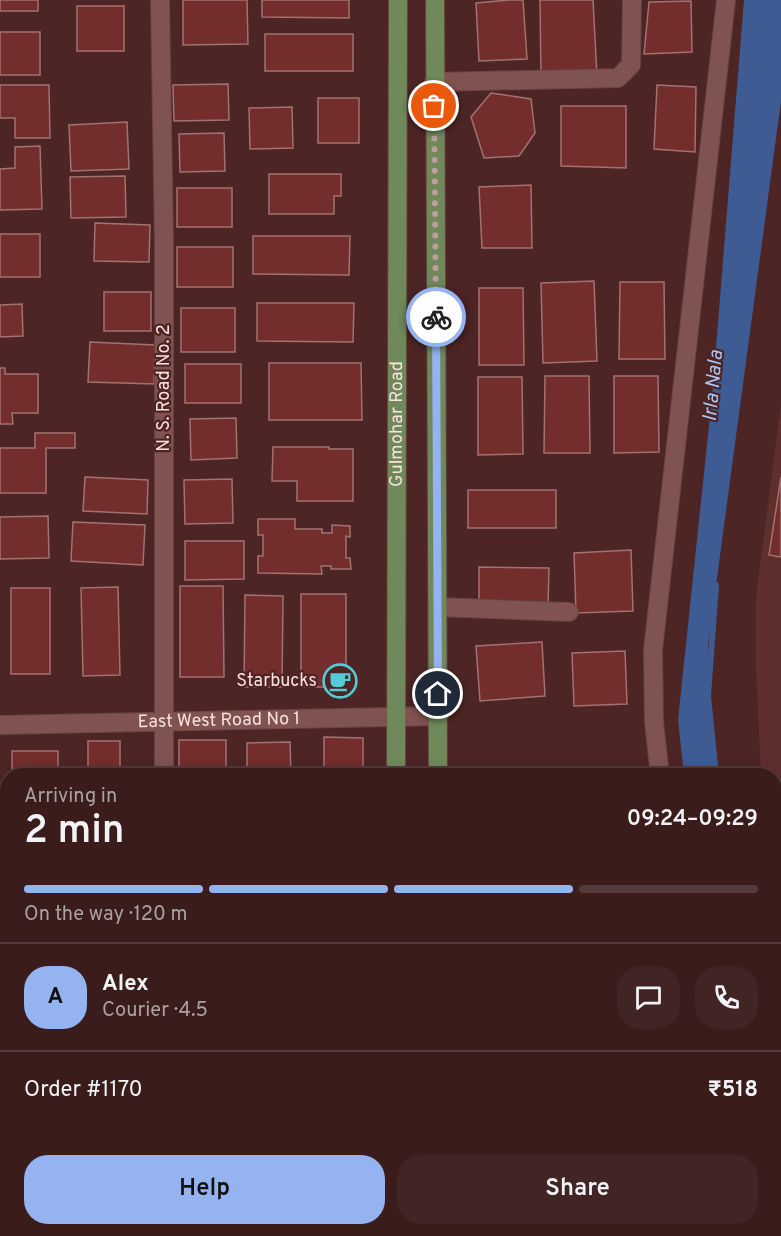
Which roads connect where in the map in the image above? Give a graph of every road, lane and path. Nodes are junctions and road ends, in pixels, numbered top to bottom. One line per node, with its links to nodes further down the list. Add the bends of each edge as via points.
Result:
1 (160, 0): 11 (street, N. S. Road No. 2)
2 (398, 0): 10 (main road, Gulmohar Road)
3 (435, 0): 6 (main road)
4 (632, 0): 6 (street, via 631,65 618,78)
5 (726, 0): 16 (street, via 653,650)
6 (434, 82): 7 (main road)
7 (438, 608): 8 (street); 9 (main road)
8 (569, 612)
9 (439, 716): 10 (street, East West Road No 1); 15 (main road)
10 (396, 717): 11 (street, East West Road No 1); 14 (main road, Gulmohar Road)
11 (163, 721): 12 (street, East West Road No 1); 13 (street, N. S. Road No. 2)
12 (0, 725)
13 (164, 768)
14 (396, 768)
15 (438, 768)
16 (659, 768)

